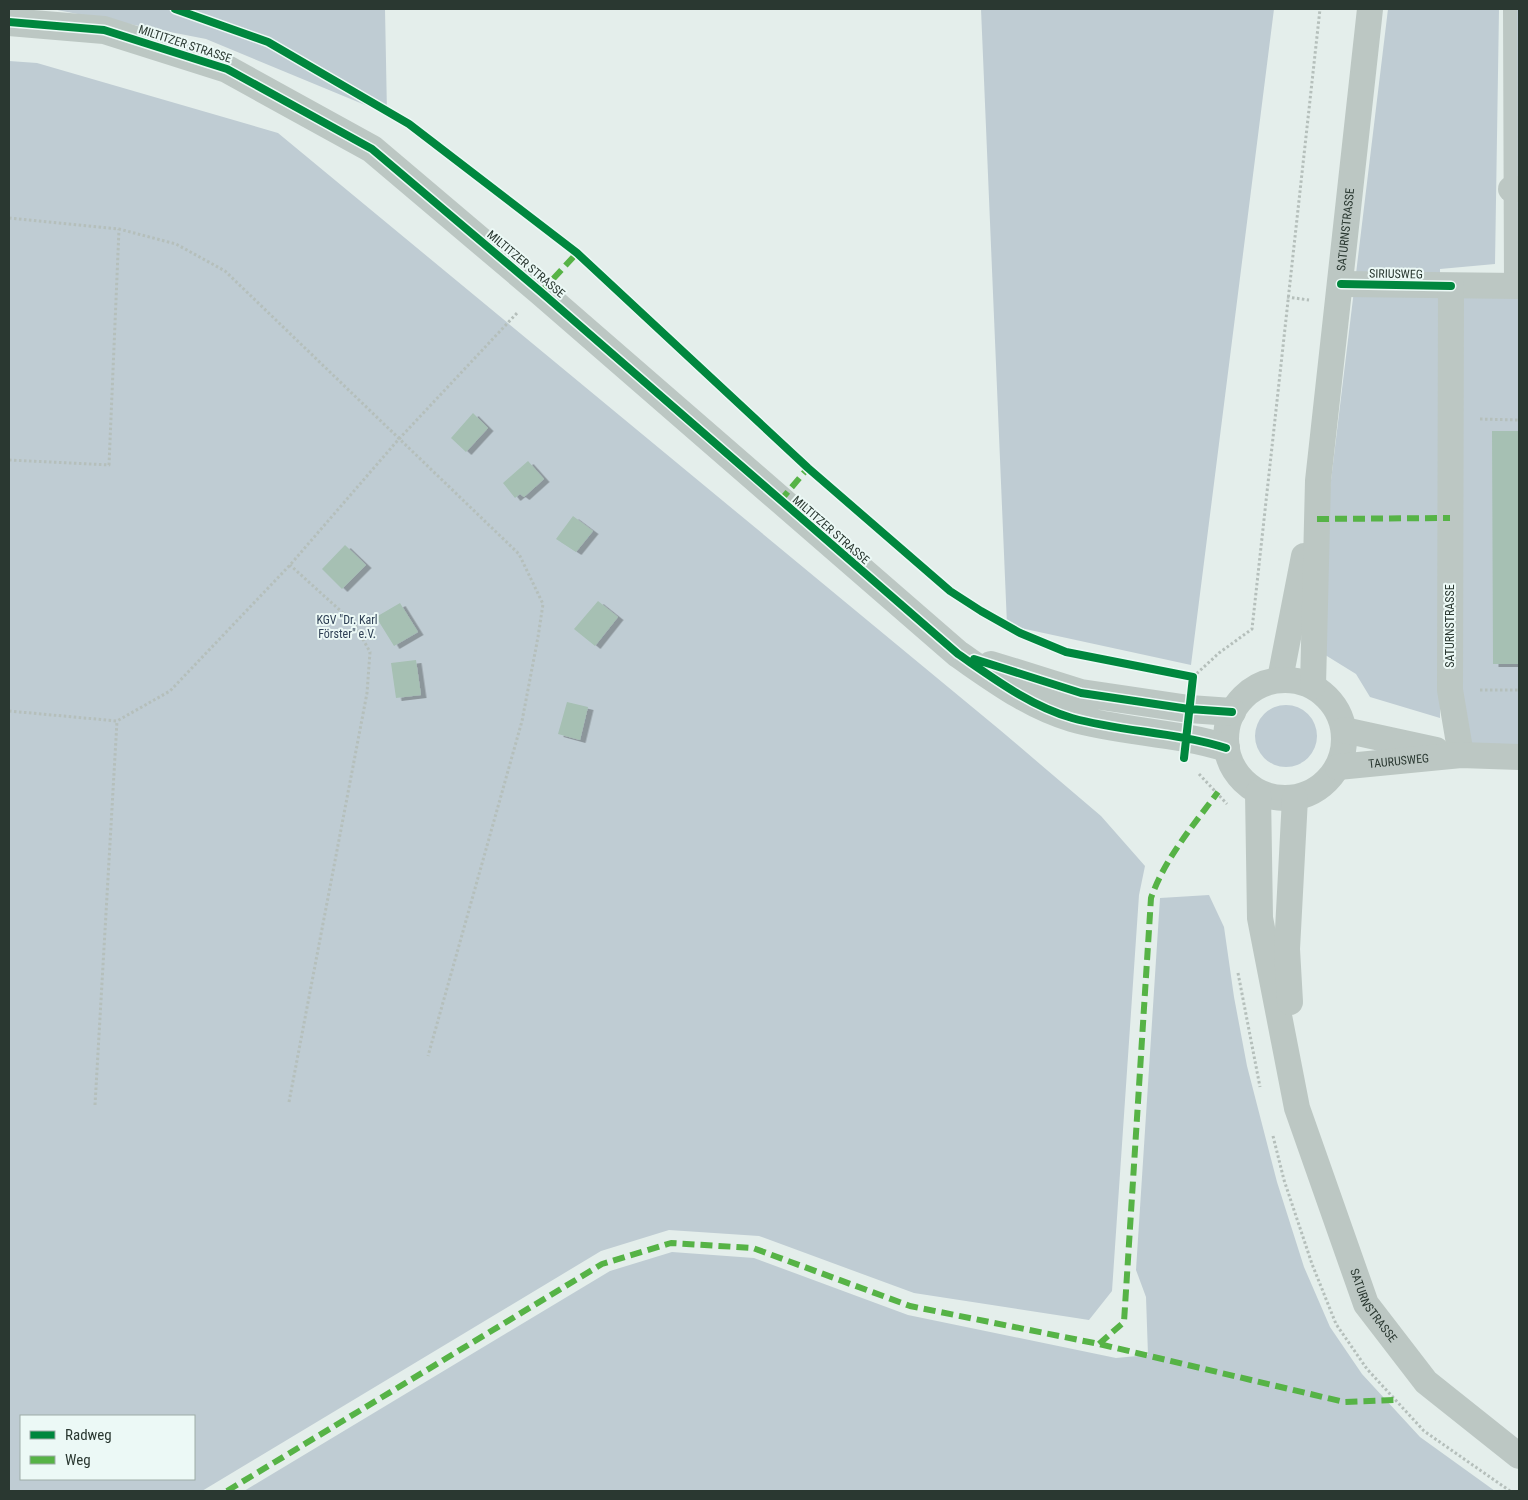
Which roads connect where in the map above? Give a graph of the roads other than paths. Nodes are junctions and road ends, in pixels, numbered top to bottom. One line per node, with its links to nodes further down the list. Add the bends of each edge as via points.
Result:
1 (1370, 9): 5 (street, SATURNSTRASSE)
2 (1510, 9): 4 (lane)
3 (9, 22): 9 (street, MILTITZER STRASSE, via 104,30 227,69 372,149)
4 (1515, 189): 7 (lane)
5 (1340, 284): 6 (street, SIRIUSWEG); 8 (street, SATURNSTRASSE)
6 (1451, 286): 7 (street, SIRIUSWEG); 15 (street, SATURNSTRASSE, via 1450,690)
7 (1515, 286)
8 (1318, 481): 10 (street, SATURNSTRASSE); 11 (street, SATURNSTRASSE)
9 (958, 654): 12 (street, MILTITZER STRASSE, via 1081,693); 14 (street, MILTITZER STRASSE, via 1019,695 1071,718 1185,749 1203,741)
10 (1280, 679): 11 (street, via 1297,680); 12 (street, via 1252,689)
11 (1313, 686): 13 (street, via 1334,705)
12 (1232, 712): 14 (street, via 1226,730)
13 (1344, 730): 15 (street, TAURUSWEG); 17 (street, via 1344,749)
14 (1226, 748): 18 (street, via 1236,773)
15 (1461, 756): 16 (street, TAURUSWEG); 17 (street, TAURUSWEG)
16 (1519, 757)
17 (1338, 767): 19 (street, via 1320,788)
18 (1258, 793): 19 (street, via 1274,798); 20 (street, SATURNSTRASSE, via 1260,918)
19 (1295, 798): 20 (street, SATURNSTRASSE, via 1287,949)
20 (1297, 1108): 21 (street, SATURNSTRASSE, via 1366,1304 1426,1382)
21 (1519, 1456)

